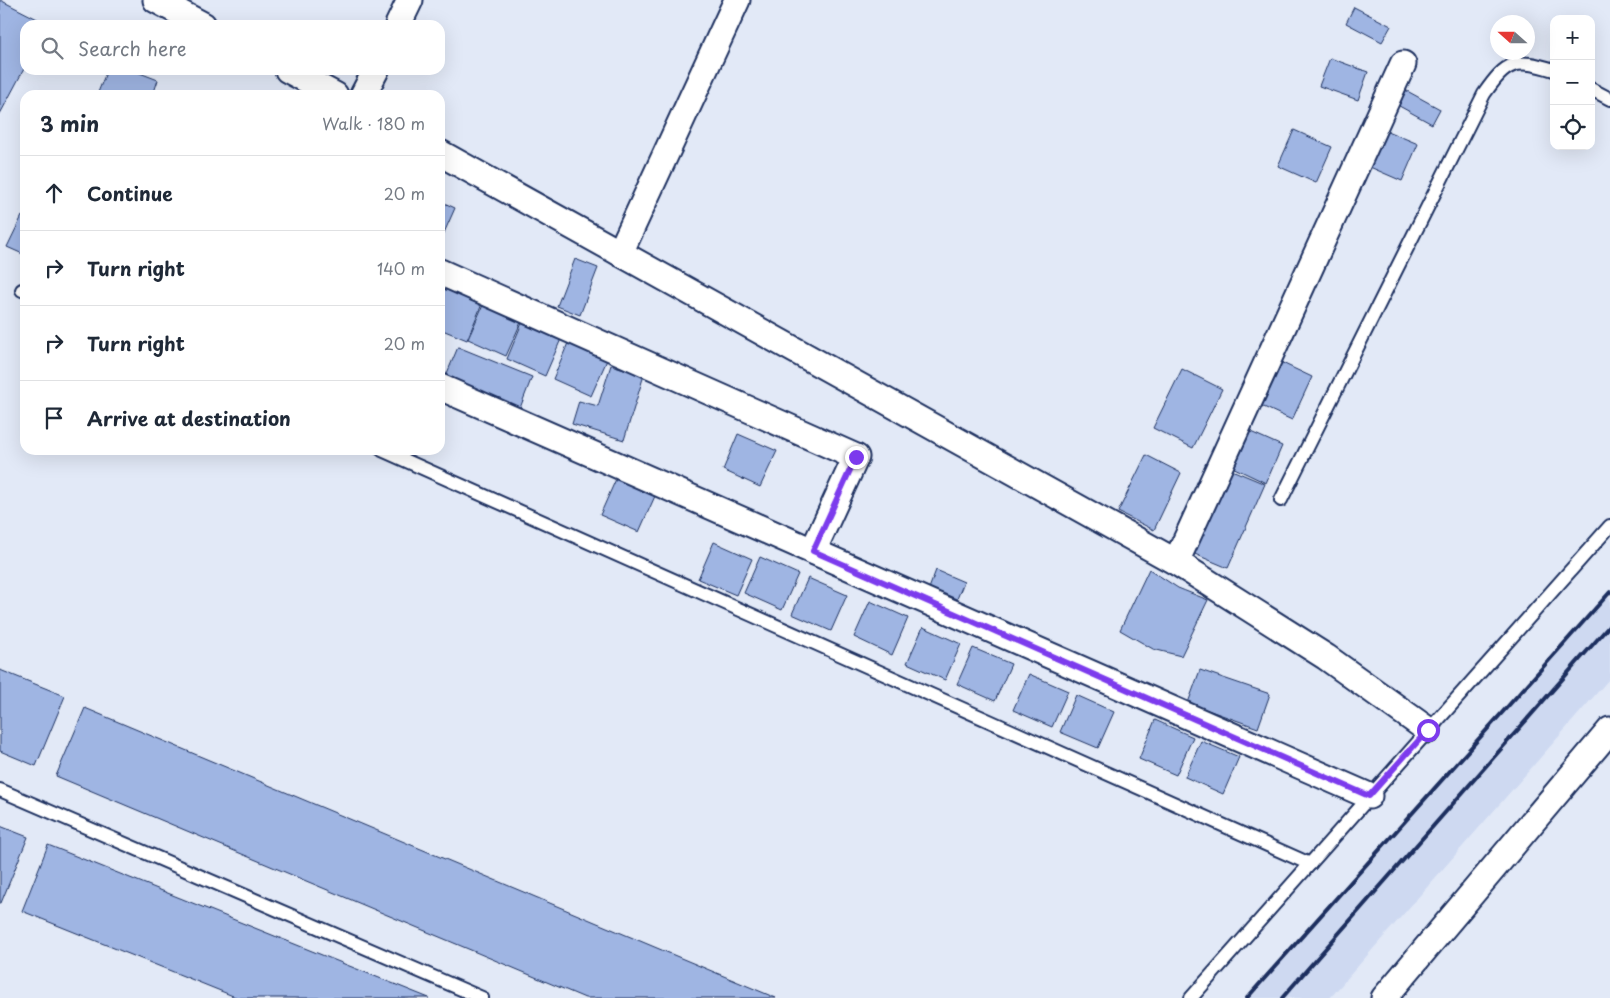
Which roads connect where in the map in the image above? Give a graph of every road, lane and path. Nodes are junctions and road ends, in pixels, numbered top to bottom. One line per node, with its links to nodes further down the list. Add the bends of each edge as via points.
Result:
1 (156, 0): 4 (street)
2 (410, 0): 5 (street)
3 (737, 0): 15 (street)
4 (194, 20)
5 (400, 20)
6 (1403, 64): 22 (street)
7 (1550, 69): 19 (lane, via 1518,63 1500,72 1484,94)
8 (297, 75): 10 (street)
9 (373, 75): 11 (street)
10 (326, 90)
11 (366, 90)
12 (1595, 91): 13 (lane)
13 (1610, 99)
14 (445, 156): 15 (street)
15 (620, 253): 22 (street)
16 (445, 274): 21 (street, via 856,457)
17 (445, 389): 21 (street)
18 (393, 455): 27 (lane)
19 (1281, 500)
20 (1610, 526): 23 (lane)
21 (813, 551): 26 (street)
22 (1176, 562): 23 (street, via 1326,657)
23 (1428, 730): 26 (lane)
24 (1610, 730): 30 (street)
25 (0, 790): 28 (lane)
26 (1369, 796): 27 (lane)
27 (1310, 864): 29 (lane)
28 (482, 998)
29 (1191, 998)
30 (1384, 998)

